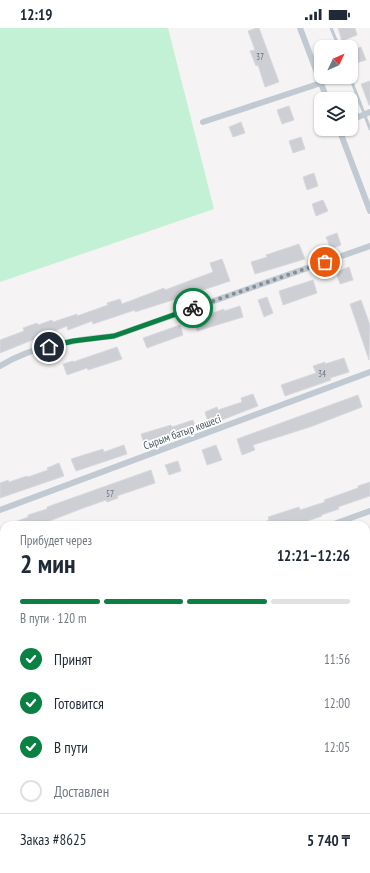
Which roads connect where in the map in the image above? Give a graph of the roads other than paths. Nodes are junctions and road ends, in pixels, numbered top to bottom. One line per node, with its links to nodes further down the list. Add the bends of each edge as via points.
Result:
1 (300, 28): 4 (street)
2 (331, 28): 3 (lane)
3 (335, 40)
4 (314, 65)
5 (318, 84): 8 (street)
6 (353, 84): 7 (lane)
7 (367, 114): 9 (lane)
8 (203, 122)
9 (370, 129)
10 (342, 136): 11 (street)
11 (370, 211)
12 (370, 246): 13 (street, via 114,336 73,341 37,350 11,359)
13 (0, 366)
14 (370, 372): 15 (street, Сырым батыр көшесі)
15 (0, 510)
16 (370, 511): 17 (street)
17 (342, 521)

